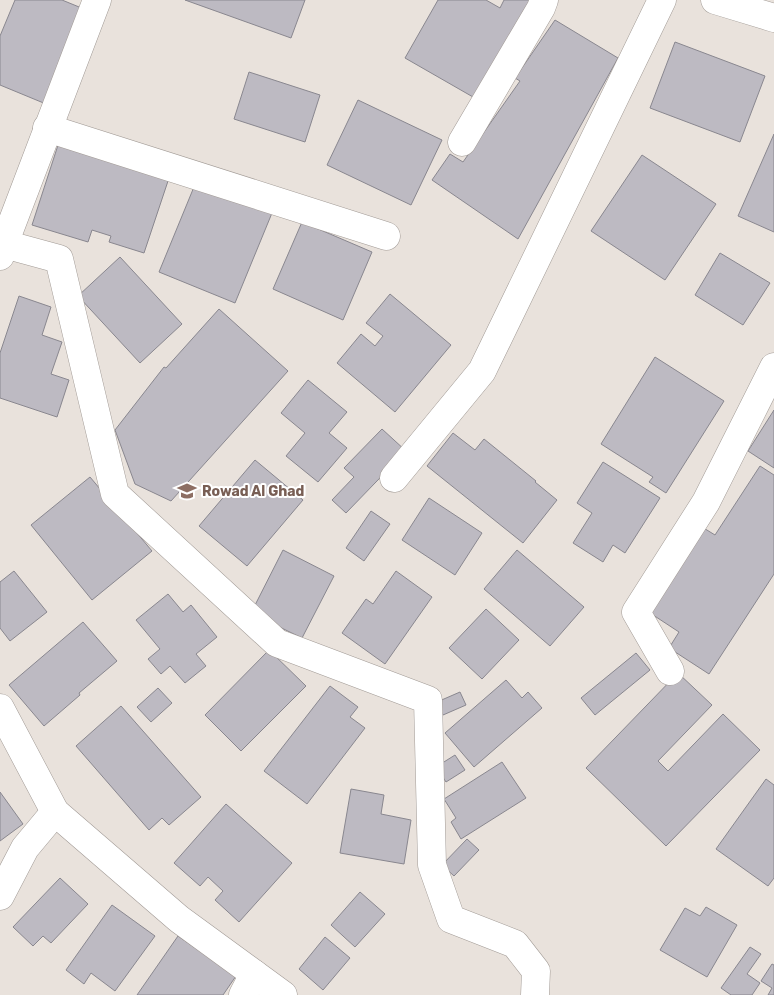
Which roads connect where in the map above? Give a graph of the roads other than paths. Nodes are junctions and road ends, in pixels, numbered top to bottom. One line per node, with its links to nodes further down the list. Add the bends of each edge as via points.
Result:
1 (98, 0): 6 (street)
2 (544, 0): 7 (street)
3 (662, 0): 11 (street, via 482,371)
4 (714, 0): 5 (street)
5 (774, 18)
6 (47, 128): 8 (street); 9 (street)
7 (462, 142)
8 (386, 236)
9 (2, 250): 18 (street, via 59,259 115,494 277,643 428,700 432,865 451,919 515,944 536,971)
10 (774, 367): 12 (street, via 706,502 636,612)
11 (394, 478)
12 (670, 671)
13 (0, 708): 14 (street)
14 (55, 812): 15 (street, via 25,848); 16 (street, via 179,919)
15 (0, 896)
16 (249, 985): 17 (street)
17 (283, 995)
18 (535, 995)

